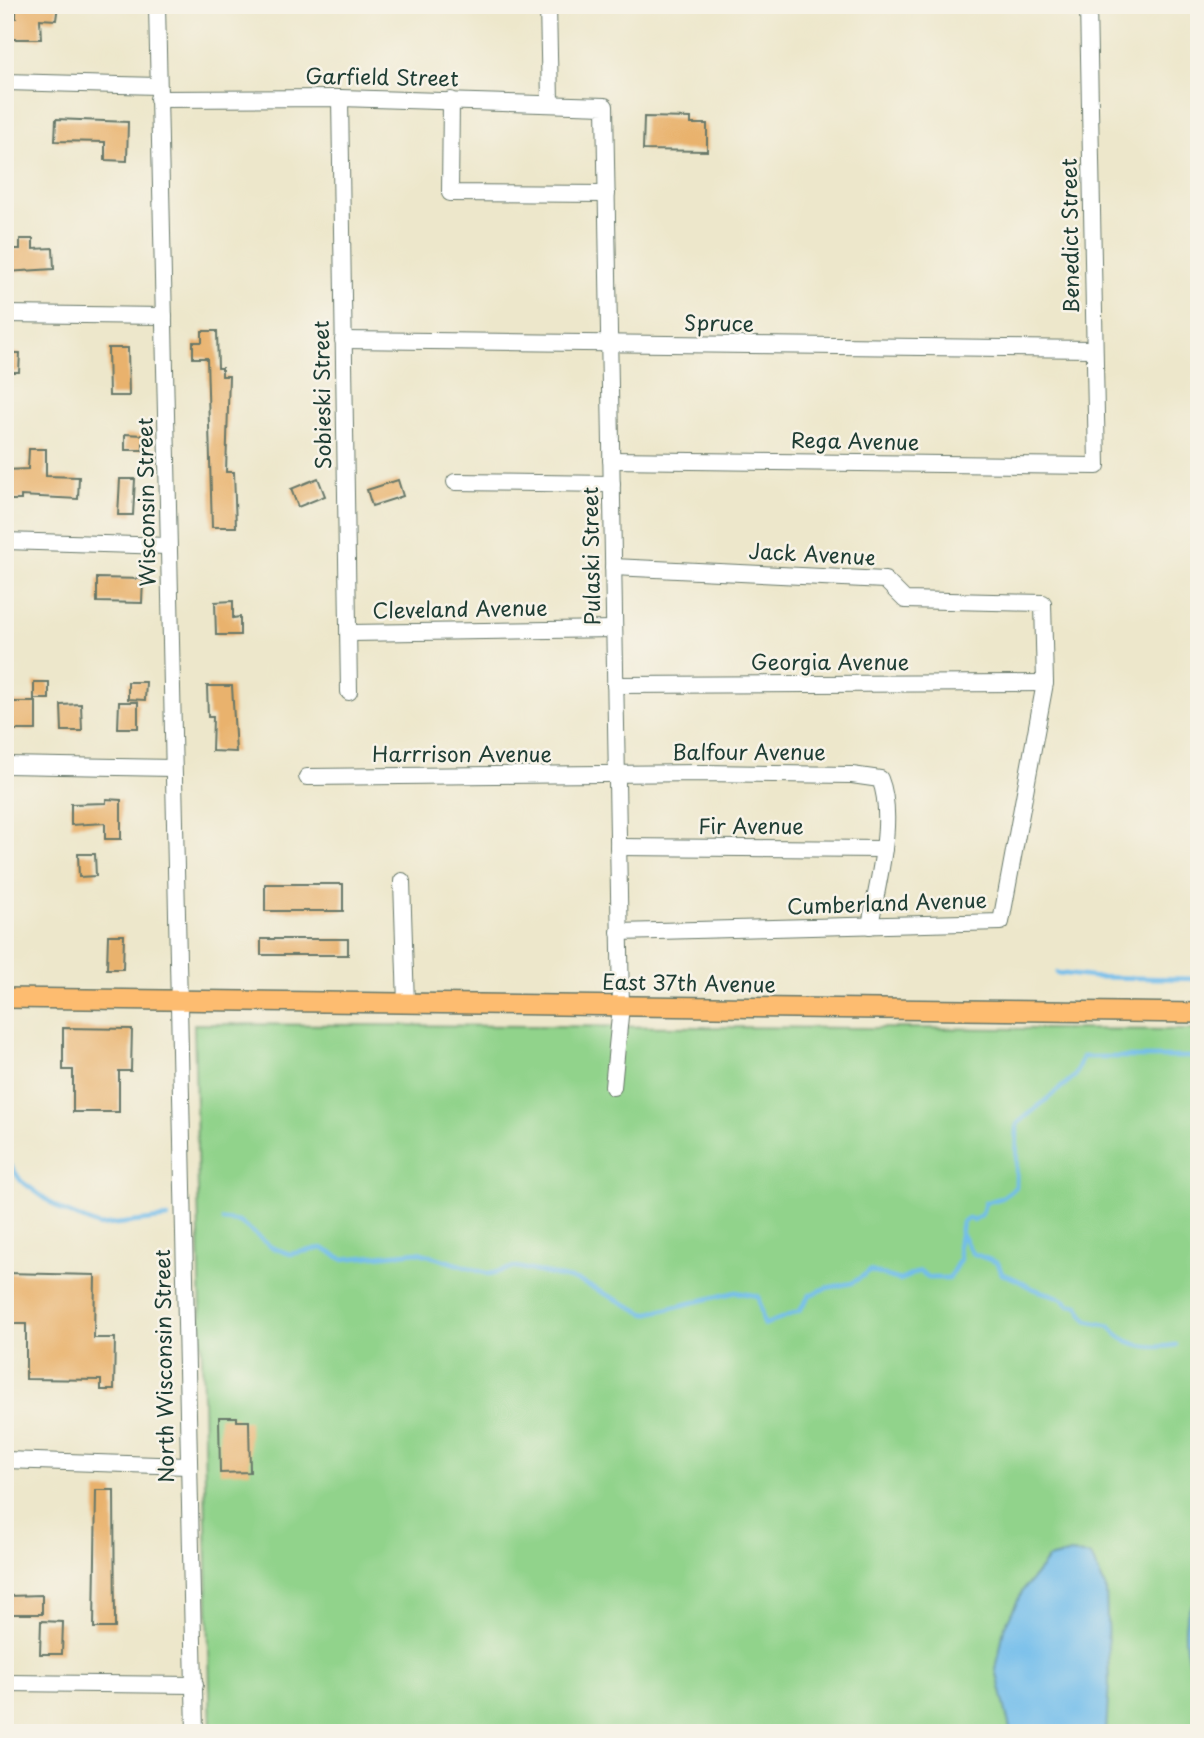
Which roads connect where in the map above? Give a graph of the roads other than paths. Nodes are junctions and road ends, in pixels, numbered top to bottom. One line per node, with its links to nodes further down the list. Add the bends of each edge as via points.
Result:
1 (157, 5): 5 (street, Wisconsin Street)
2 (548, 5): 8 (street)
3 (1088, 5): 15 (street, Benedict Street)
4 (5, 82): 5 (street, Garfield Street)
5 (158, 93): 6 (street, Garfield Street); 12 (street, Wisconsin Street)
6 (340, 98): 7 (street, Garfield Street); 13 (street, Sobieski Street)
7 (451, 100): 8 (street, Garfield Street); 10 (street, via 450,193)
8 (550, 102): 9 (street, Garfield Street)
9 (605, 106): 10 (street, Pulaski Street)
10 (607, 194): 14 (street, Pulaski Street)
11 (5, 314): 12 (street)
12 (164, 316): 21 (street, Wisconsin Street)
13 (343, 340): 14 (street, Spruce); 25 (street, Sobieski Street)
14 (609, 344): 15 (street, Spruce); 16 (street, Pulaski Street)
15 (1094, 349): 17 (street, Benedict Street)
16 (611, 460): 17 (street, Rega Avenue); 19 (street, Pulaski Street)
17 (1097, 466)
18 (455, 482): 19 (street)
19 (612, 484): 22 (street, Pulaski Street)
20 (5, 541): 21 (street)
21 (168, 546): 30 (street, Wisconsin Street)
22 (613, 567): 23 (street, Jack Avenue, via 885,580 905,600); 24 (street, Pulaski Street)
23 (1042, 603): 26 (street, Cumberland Avenue)
24 (614, 629): 25 (street, Cleveland Avenue); 27 (street, Pulaski Street)
25 (350, 633): 28 (street, Sobieski Street)
26 (1045, 683): 27 (street, Georgia Avenue); 36 (street, Cumberland Avenue, via 1001,922)
27 (615, 685): 31 (street, Pulaski Street)
28 (349, 692)
29 (5, 765): 30 (street)
30 (173, 768): 39 (street, Wisconsin Street)
31 (617, 775): 32 (street, Harrrison Avenue); 33 (street, Pulaski Street); 34 (street, Balfour Avenue, via 852,775 880,779 886,793)
32 (307, 777)
33 (618, 847): 34 (street, Fir Avenue); 37 (street, Pulaski Street)
34 (884, 849): 36 (street)
35 (402, 881): 40 (street)
36 (870, 926): 37 (street, Cumberland Avenue)
37 (619, 932): 41 (street, Pulaski Street)
38 (5, 998): 39 (main road, East 37th Avenue)
39 (178, 999): 40 (main road, East 37th Avenue); 45 (street, North Wisconsin Street)
40 (406, 1004): 41 (main road, East 37th Avenue)
41 (621, 1006): 42 (main road, East 37th Avenue); 43 (street, Pulaski Street)
42 (1199, 1013)
43 (613, 1087)
44 (5, 1460): 45 (street)
45 (188, 1466): 47 (street, North Wisconsin Street)
46 (5, 1683): 47 (street)
47 (195, 1685): 48 (street, North Wisconsin Street)
48 (195, 1733)

